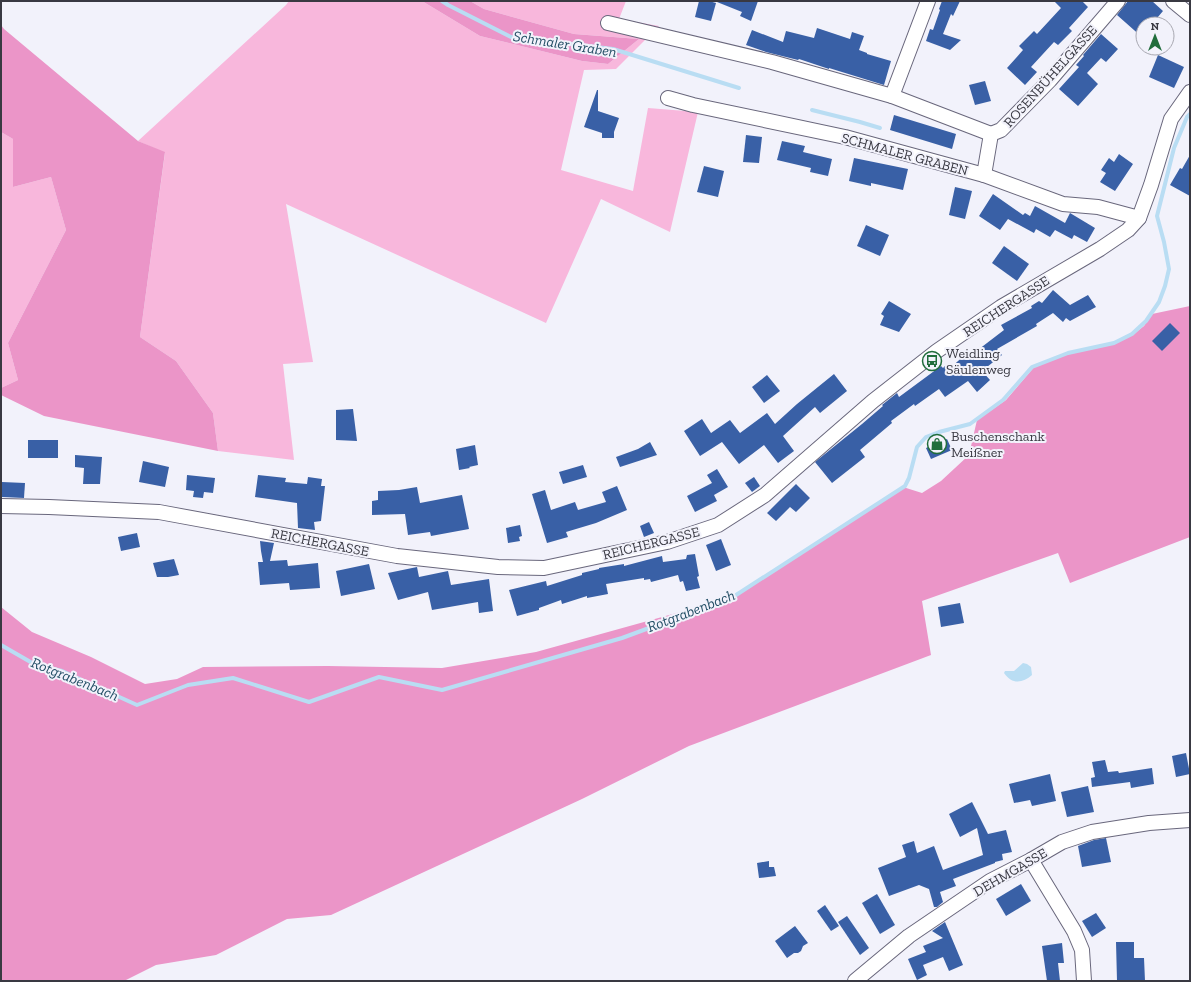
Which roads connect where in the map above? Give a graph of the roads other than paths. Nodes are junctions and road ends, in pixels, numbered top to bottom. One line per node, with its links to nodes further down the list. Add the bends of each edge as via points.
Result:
1 (928, 1): 7 (street)
2 (1118, 1): 9 (street, ROSENBÜHELGASSE, via 1050,80 1001,130)
3 (1173, 1): 4 (street)
4 (1190, 15)
5 (608, 23): 7 (street, via 772,62)
6 (1190, 92): 11 (street, REICHERGASSE, via 1171,119)
7 (892, 96): 9 (street)
8 (668, 98): 10 (street, SCHMALER GRABEN, via 845,137)
9 (991, 134): 10 (street, ROSENBÜHELGASSE)
10 (984, 175): 11 (street, SCHMALER GRABEN, via 1063,204 1098,207)
11 (1139, 218): 12 (street, REICHERGASSE, via 1128,230 1001,307 928,358 873,401 764,495 718,525 667,542 544,568 498,567 397,556 159,512)
12 (1, 506)
13 (1190, 820): 14 (street, DEHMGASSE, via 1149,823 1092,832 1062,842)
14 (1031, 860): 15 (street, DEHMGASSE, via 990,881 909,936); 16 (street, via 1074,931 1082,950)
15 (855, 981)
16 (1084, 981)

